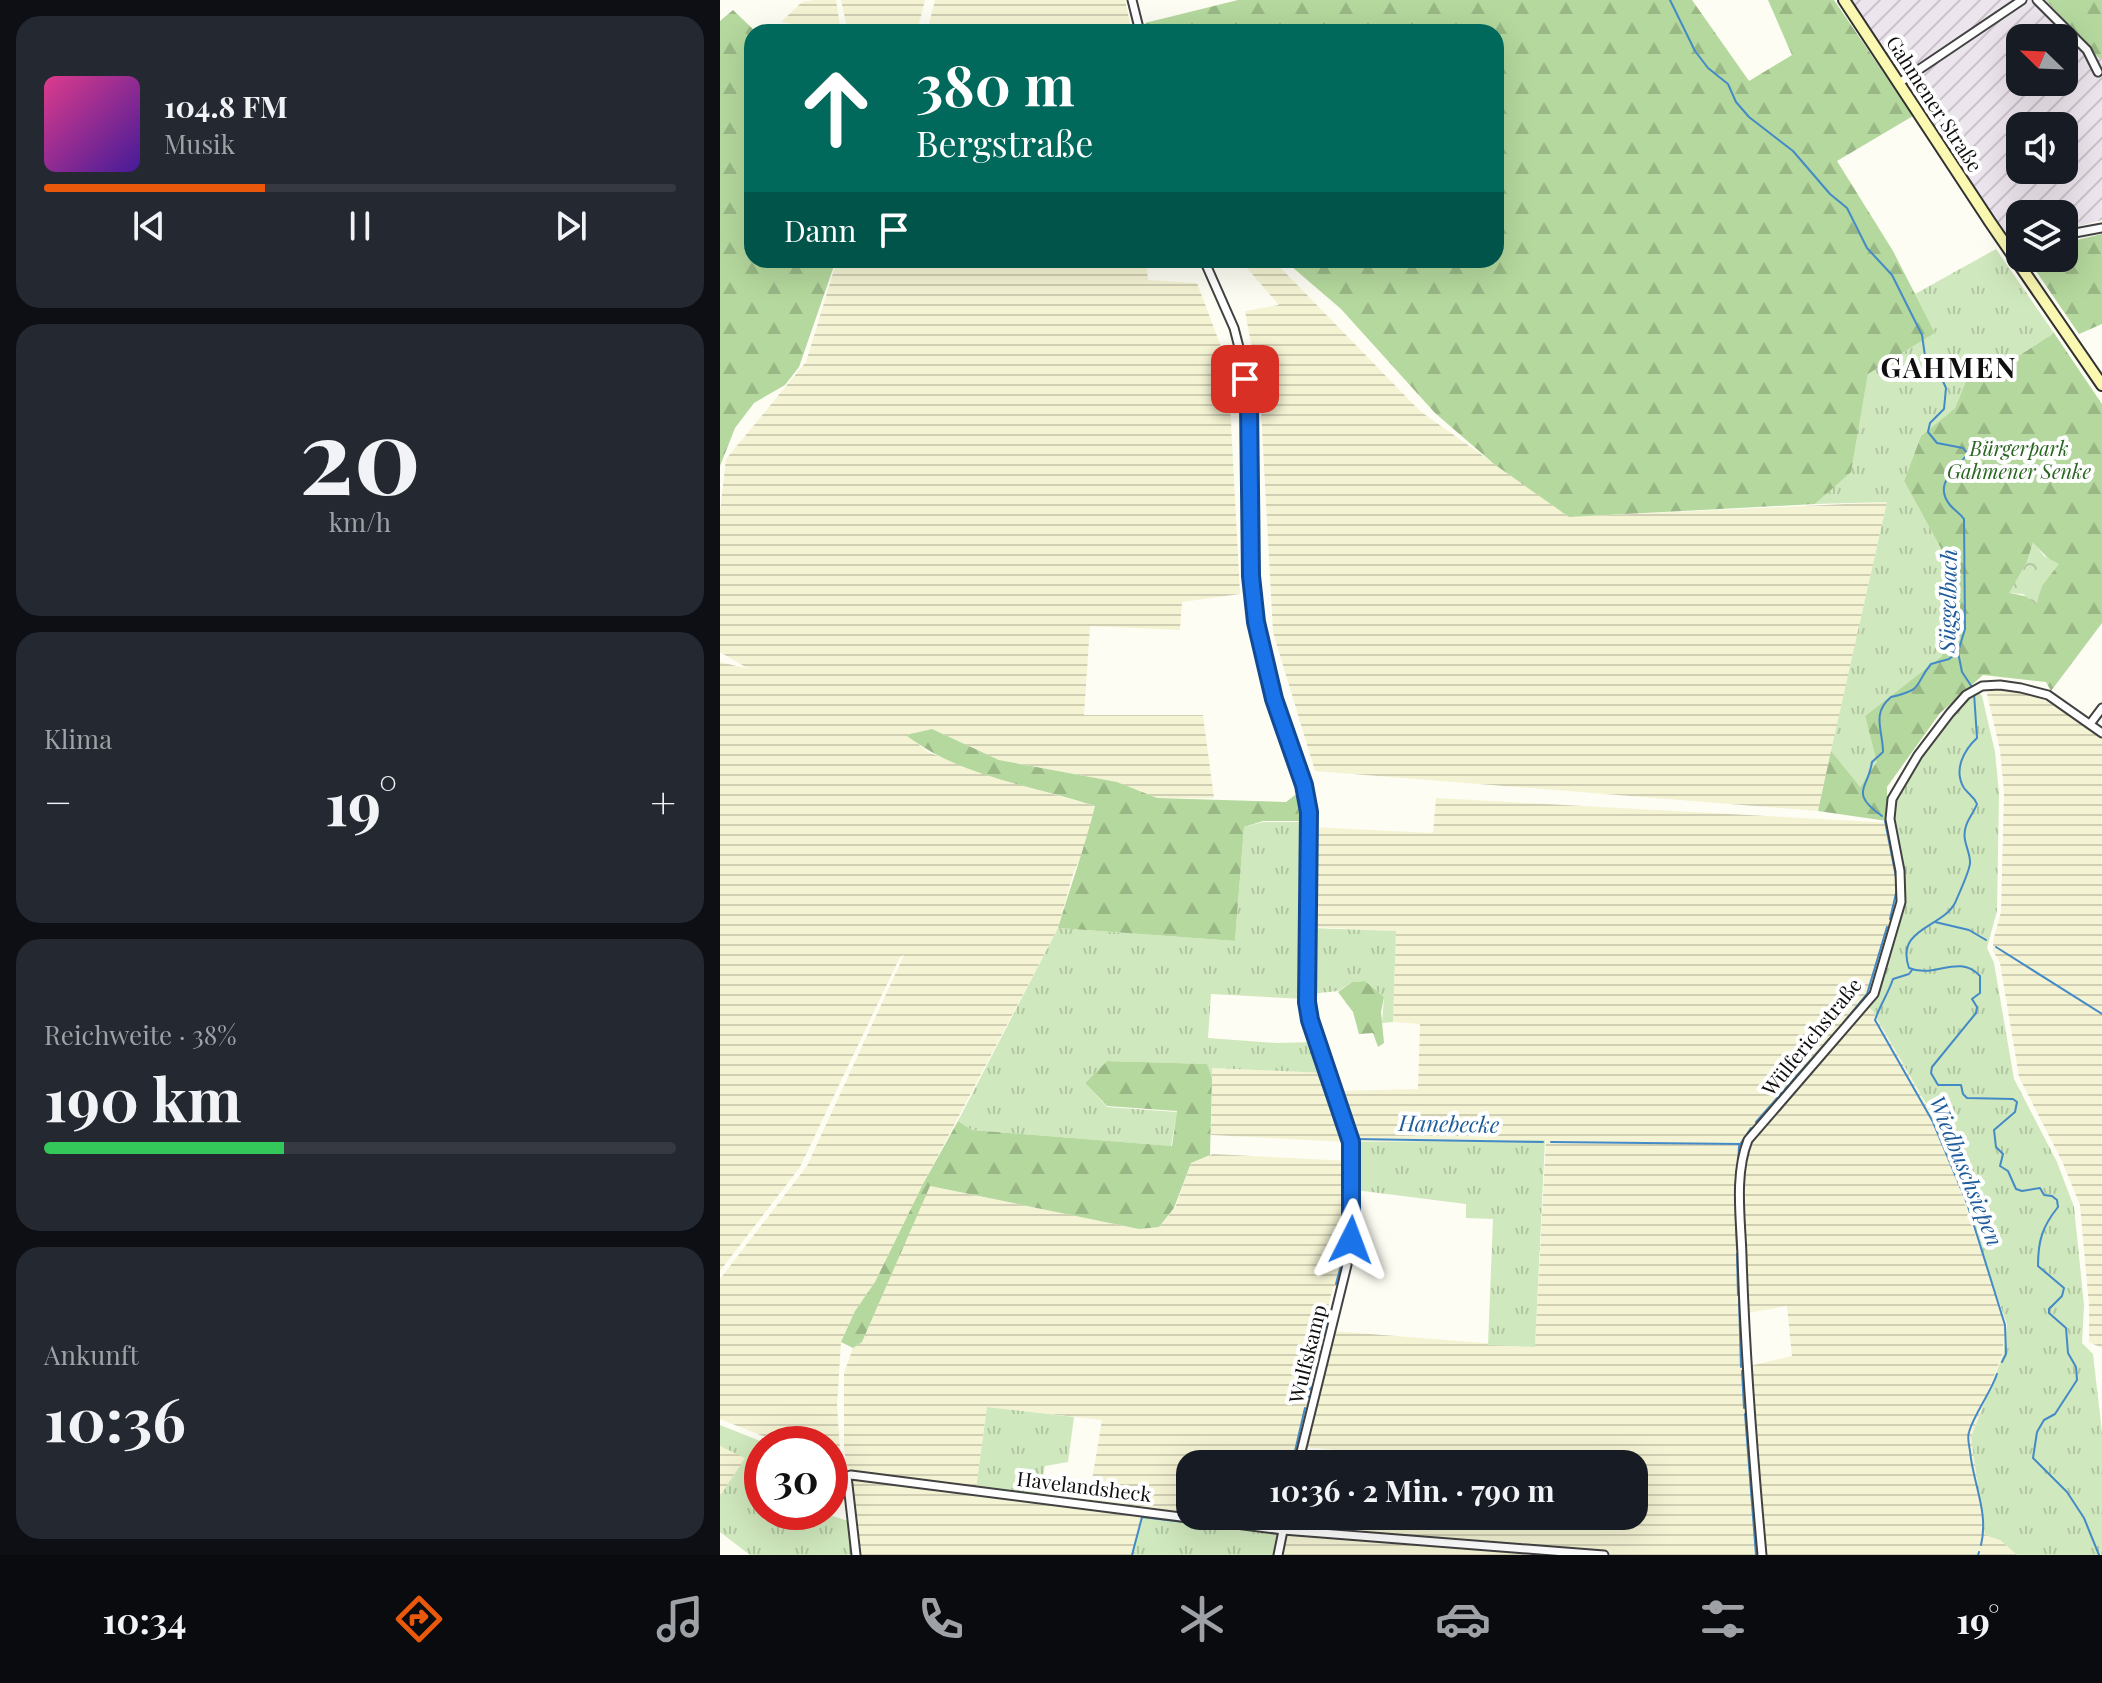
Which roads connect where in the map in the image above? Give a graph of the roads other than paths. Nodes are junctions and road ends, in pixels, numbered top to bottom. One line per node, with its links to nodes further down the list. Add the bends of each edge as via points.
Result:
1 (1132, 0): 5 (street)
2 (1844, 0): 7 (main road, Gahmener Straße)
3 (2022, 0): 7 (street)
4 (2037, 0): 6 (street, via 2087,50)
5 (1138, 24)
6 (2098, 72)
7 (1899, 83): 10 (main road, Gahmener Straße)
8 (2102, 228): 9 (street)
9 (2078, 232)
10 (2006, 240)
11 (1208, 268): 17 (street, Wulfskamp, via 1234,328 1249,403 1256,622 1274,699 1304,785 1309,826 1307,1002 1351,1142 1353,1216 1347,1265)
12 (2028, 272): 13 (main road, Gahmener Straße)
13 (2102, 385)
14 (2102, 708): 15 (street)
15 (2090, 724): 16 (street, Wülferichstraße); 23 (street, Wülferichstraße, via 2039,692 2000,685 1966,695 1918,755 1892,799 1901,902 1874,994 1745,1148 1741,1209 1747,1381)
16 (2102, 733)
17 (1301, 1450)
18 (1176, 1516): 20 (street, Havelandsheck, via 847,1476)
19 (1283, 1530): 21 (street); 22 (street, Havelandsheck)
20 (856, 1555)
21 (1278, 1555)
22 (1604, 1555)
23 (1762, 1555)

